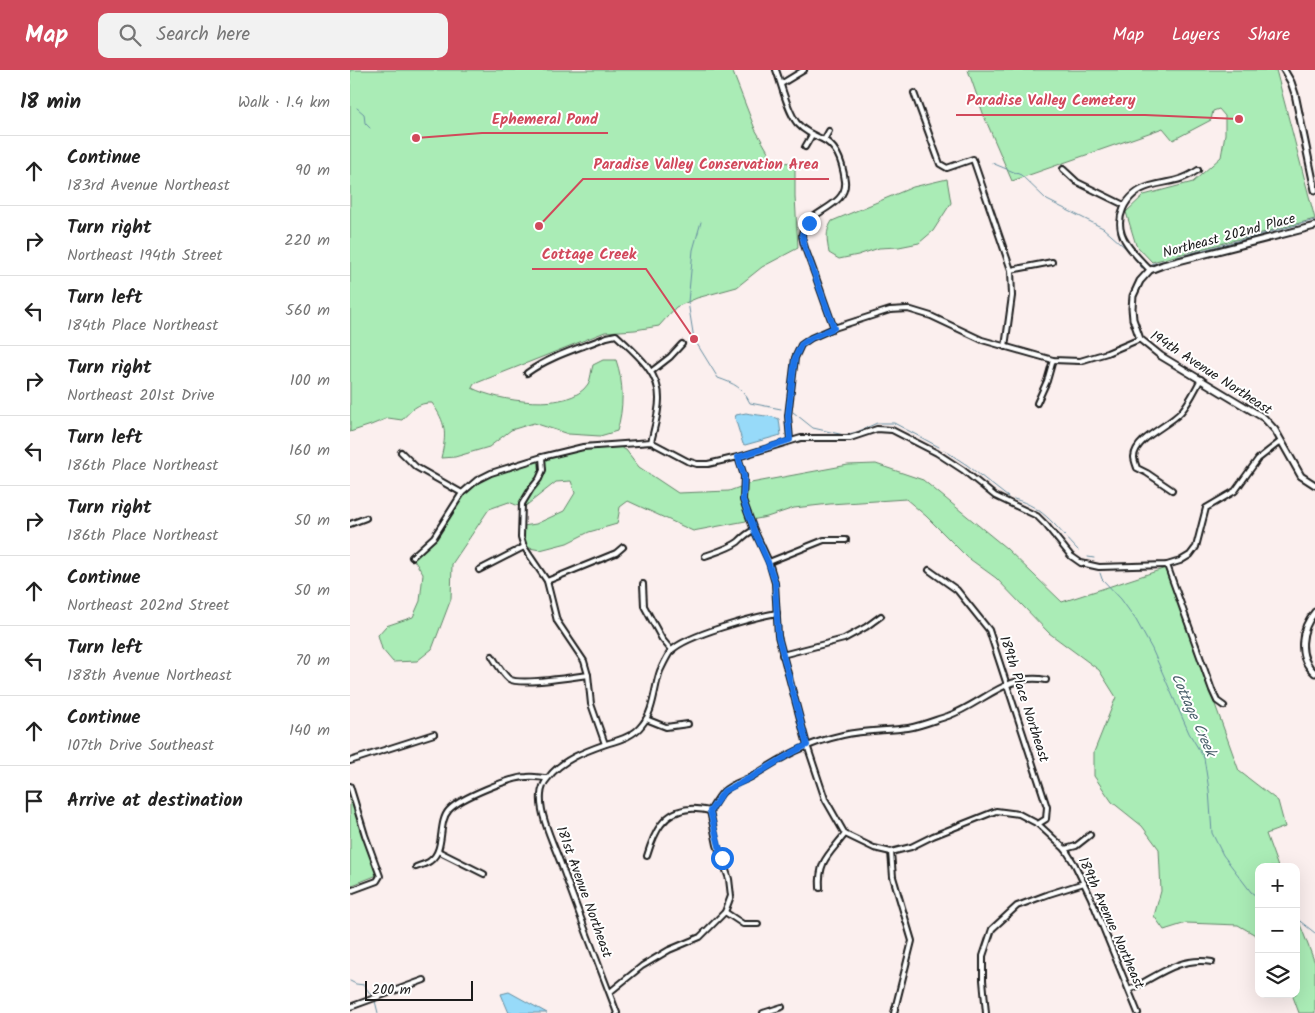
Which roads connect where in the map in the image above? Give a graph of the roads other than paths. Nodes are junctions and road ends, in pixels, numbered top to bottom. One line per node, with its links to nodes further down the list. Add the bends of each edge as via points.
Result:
1 (776, 70): 4 (street)
2 (804, 70): 4 (street)
3 (1284, 70): 12 (street, via 1295,94)
4 (781, 84): 7 (street, via 796,122)
5 (914, 94): 16 (street, via 940,164 947,168 973,159)
6 (829, 131): 8 (street)
7 (812, 135): 8 (street); 9 (street)
8 (824, 140): 18 (street, via 838,153 846,186 843,194 815,216 802,234)
9 (805, 147)
10 (1063, 169): 13 (street, via 1077,182)
11 (1198, 170): 13 (street, via 1185,179 1141,190)
12 (1315, 190)
13 (1124, 205): 17 (street, via 1120,224 1122,234)
14 (1315, 226): 17 (street, Northeast 202nd Place)
15 (1052, 262): 16 (street)
16 (1011, 270): 21 (street, via 1012,296)
17 (1150, 270): 19 (street, 194th Avenue Northeast, via 1132,296 1133,319)
18 (834, 328): 21 (street, via 890,310 908,309); 27 (street, via 801,345 795,358 788,416)
19 (1140, 339): 22 (street, via 1107,354 1080,360); 25 (street, 194th Avenue Northeast, via 1161,356)
20 (682, 344): 23 (street)
21 (1005, 347): 22 (street)
22 (1053, 360): 26 (street)
23 (652, 371): 24 (street, via 616,336 538,365); 29 (street, via 659,399)
24 (527, 373)
25 (1201, 379): 28 (street, 194th Avenue Northeast, via 1264,418); 34 (street, via 1182,411 1140,443 1134,456 1137,468)
26 (1037, 404)
27 (790, 440): 32 (street); 45 (street, via 850,438 877,429 892,430 937,453 995,496 1037,516 1081,563 1099,567)
28 (1281, 441): 33 (street, 194th Avenue Northeast, via 1301,476); 45 (street, via 1258,459 1235,490 1206,508 1196,547 1190,555)
29 (652, 442): 31 (street, via 583,447); 32 (street, via 697,464)
30 (401, 452): 35 (street, via 416,467)
31 (542, 457): 35 (street, via 491,473); 41 (street, via 539,480 522,504 520,530)
32 (738, 457): 38 (street, via 744,476 743,500)
33 (1315, 485)
34 (1172, 490)
35 (462, 493): 43 (street, via 434,537)
36 (366, 518): 37 (street)
37 (350, 524)
38 (754, 530): 42 (street, via 730,546); 44 (street)
39 (846, 540): 44 (street, via 824,540)
40 (623, 546): 48 (street, via 616,553)
41 (524, 547): 46 (street); 48 (street)
42 (705, 556)
43 (412, 557)
44 (768, 562): 51 (street, via 775,582)
45 (1167, 565): 60 (street, via 1212,690 1217,701)
46 (479, 570)
47 (929, 570): 59 (street, 189th Place Northeast, via 957,590 989,630)
48 (547, 581): 57 (street, via 557,621 578,650)
49 (643, 584): 53 (street, via 644,606)
50 (1315, 612): 56 (street, via 1303,631 1302,644 1310,668)
51 (777, 613): 53 (street, via 752,617 692,639); 54 (street)
52 (881, 616): 54 (street, via 844,639)
53 (672, 651): 61 (street, via 661,669)
54 (782, 655): 65 (street)
55 (492, 656): 57 (street, via 504,674 514,681)
56 (1315, 673)
57 (588, 675): 64 (street, via 591,704)
58 (1046, 680): 59 (street, via 1021,679)
59 (1006, 685): 65 (street, via 950,715 909,728 867,731); 70 (street, 189th Place Northeast, via 1048,807 1046,819)
60 (1224, 706)
61 (646, 719): 62 (street, via 666,727); 64 (street, via 633,733)
62 (688, 724)
63 (434, 734): 66 (street)
64 (606, 744): 67 (street, via 573,758)
65 (807, 745): 69 (street, via 724,791); 71 (street, via 825,799)
66 (350, 761)
67 (547, 778): 74 (street, via 527,776 515,779 488,788 458,804 445,818); 87 (street, 181st Avenue Northeast, via 541,795 548,828)
68 (350, 786): 81 (street, via 380,874 377,881)
69 (710, 811): 76 (street, via 691,808 670,815 656,830); 82 (street, via 729,879 731,896)
70 (1038, 824): 73 (street, 189th Avenue Northeast); 75 (street, 189th Avenue Northeast, via 1019,814 996,811 911,847)
71 (845, 834): 75 (street, via 866,845); 80 (street, via 823,862)
72 (1090, 835): 73 (street, via 1076,846)
73 (1065, 849): 79 (street, 189th Avenue Northeast)
74 (438, 850): 77 (street, via 430,861); 78 (street)
75 (891, 852): 92 (street, via 893,877 912,941)
76 (647, 856)
77 (416, 867)
78 (484, 874)
79 (1084, 883): 86 (street, 189th Avenue Northeast); 93 (street, via 1027,902 992,930 983,956)
80 (820, 888)
81 (350, 891)
82 (725, 912): 83 (street, via 743,924); 87 (street, via 700,937 642,966)
83 (758, 924)
84 (1212, 962): 86 (street, via 1183,962)
85 (424, 980): 88 (street)
86 (1129, 990): 94 (street, 189th Avenue Northeast)
87 (610, 992): 90 (street, 181st Avenue Northeast)
88 (350, 1007)
89 (782, 1007): 91 (street)
90 (617, 1013)
91 (763, 1013)
92 (894, 1013)
93 (986, 1013)
94 (1138, 1013)

